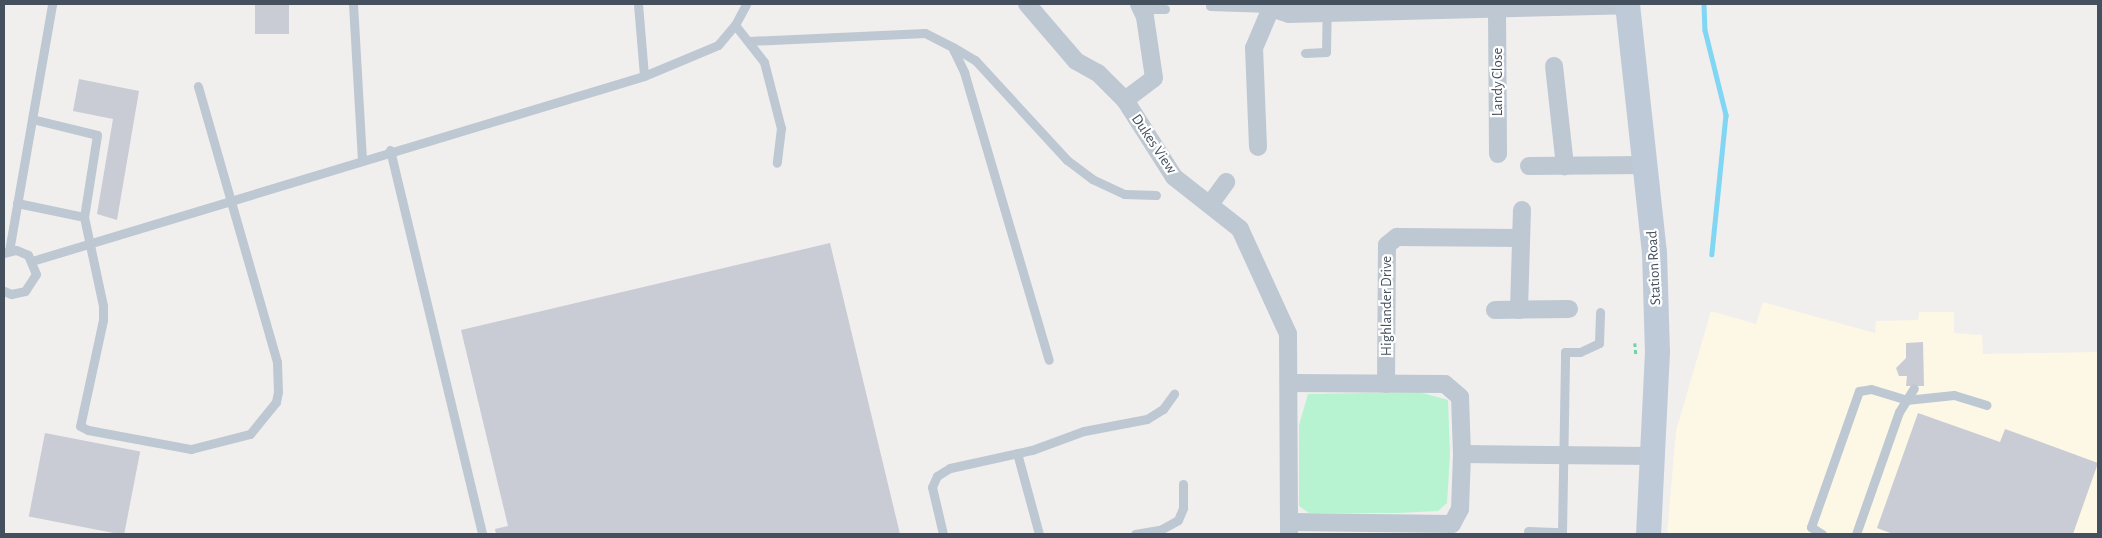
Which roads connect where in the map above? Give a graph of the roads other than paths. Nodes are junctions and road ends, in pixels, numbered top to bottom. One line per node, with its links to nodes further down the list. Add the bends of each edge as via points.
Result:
1 (52, 4): 21 (lane)
2 (353, 4): 25 (lane)
3 (638, 4): 18 (lane)
4 (746, 4): 13 (lane)
5 (1027, 4): 20 (street, Dukes View, via 1076,61 1098,73)
6 (1627, 4): 11 (street); 29 (street, Station Road)
7 (1140, 6): 10 (lane); 20 (street, Dukes View, via 1154,78)
8 (1210, 6): 9 (lane)
9 (1270, 6): 12 (street, via 1289,14); 22 (street, via 1254,48)
10 (1165, 9)
11 (1497, 10): 12 (street); 24 (street, Landy Close)
12 (1327, 13): 16 (lane, via 1326,52)
13 (735, 25): 14 (lane); 18 (lane, via 718,45)
14 (748, 41): 15 (lane, via 925,33); 26 (lane, via 764,62 781,128)
15 (952, 47): 31 (lane, via 975,60 1067,160 1092,178 1124,194); 46 (lane, via 964,72)
16 (1305, 53)
17 (1554, 66): 28 (street)
18 (644, 76): 23 (lane)
19 (198, 86): 32 (lane)
20 (1125, 100): 34 (street, Dukes View, via 1174,177)
21 (32, 119): 33 (lane); 36 (lane, via 97,135)
22 (1258, 147)
23 (390, 150): 25 (lane); 61 (lane)
24 (1498, 154)
25 (362, 159): 32 (lane)
26 (778, 163)
27 (1529, 166): 28 (street)
28 (1565, 166): 29 (street)
29 (1646, 166): 56 (street, Station Road, via 1657,324)
30 (1226, 182): 34 (street)
31 (1156, 195)
32 (232, 199): 38 (lane); 38 (lane, via 277,362 276,402 250,434 191,449 80,426 103,320 103,306)
33 (17, 203): 36 (lane); 39 (lane)
34 (1210, 203): 47 (street, via 1240,229 1288,334)
35 (1522, 210): 37 (street)
36 (84, 217): 38 (lane)
37 (1521, 238): 44 (street); 48 (street, Highlander Drive, via 1397,237 1387,244)
38 (88, 243): 40 (lane)
39 (6, 252): 40 (lane, via 22,252)
40 (32, 261): 41 (lane, via 36,274 30,286 18,293)
41 (4, 293)
42 (1569, 309): 44 (street)
43 (1495, 310): 44 (street)
44 (1519, 310)
45 (1600, 312): 55 (lane, via 1599,343 1580,352 1565,352)
46 (1049, 360)
47 (1289, 384): 48 (street); 58 (street)
48 (1386, 384): 54 (street, via 1445,384 1460,397)
49 (1914, 388): 51 (lane)
50 (1174, 394): 53 (lane, via 1163,409 1147,419 1084,431)
51 (1906, 400): 52 (lane, via 1954,395); 66 (lane, via 1871,389 1859,391 1811,527); 67 (lane)
52 (1986, 405)
53 (1017, 453): 62 (lane, via 950,468 937,476 932,487); 63 (lane)
54 (1462, 454): 55 (street); 59 (street, via 1460,509 1452,524)
55 (1564, 455): 56 (street); 60 (lane, via 1562,532)
56 (1652, 456): 65 (street, Station Road)
57 (1183, 484): 64 (lane, via 1183,508 1178,520 1162,529)
58 (1290, 528): 59 (street)
59 (1389, 529)
60 (1528, 531)
61 (482, 534)
62 (943, 534)
63 (1040, 534)
64 (1135, 534)
65 (1648, 534)
66 (1822, 534)
67 (1856, 534)

